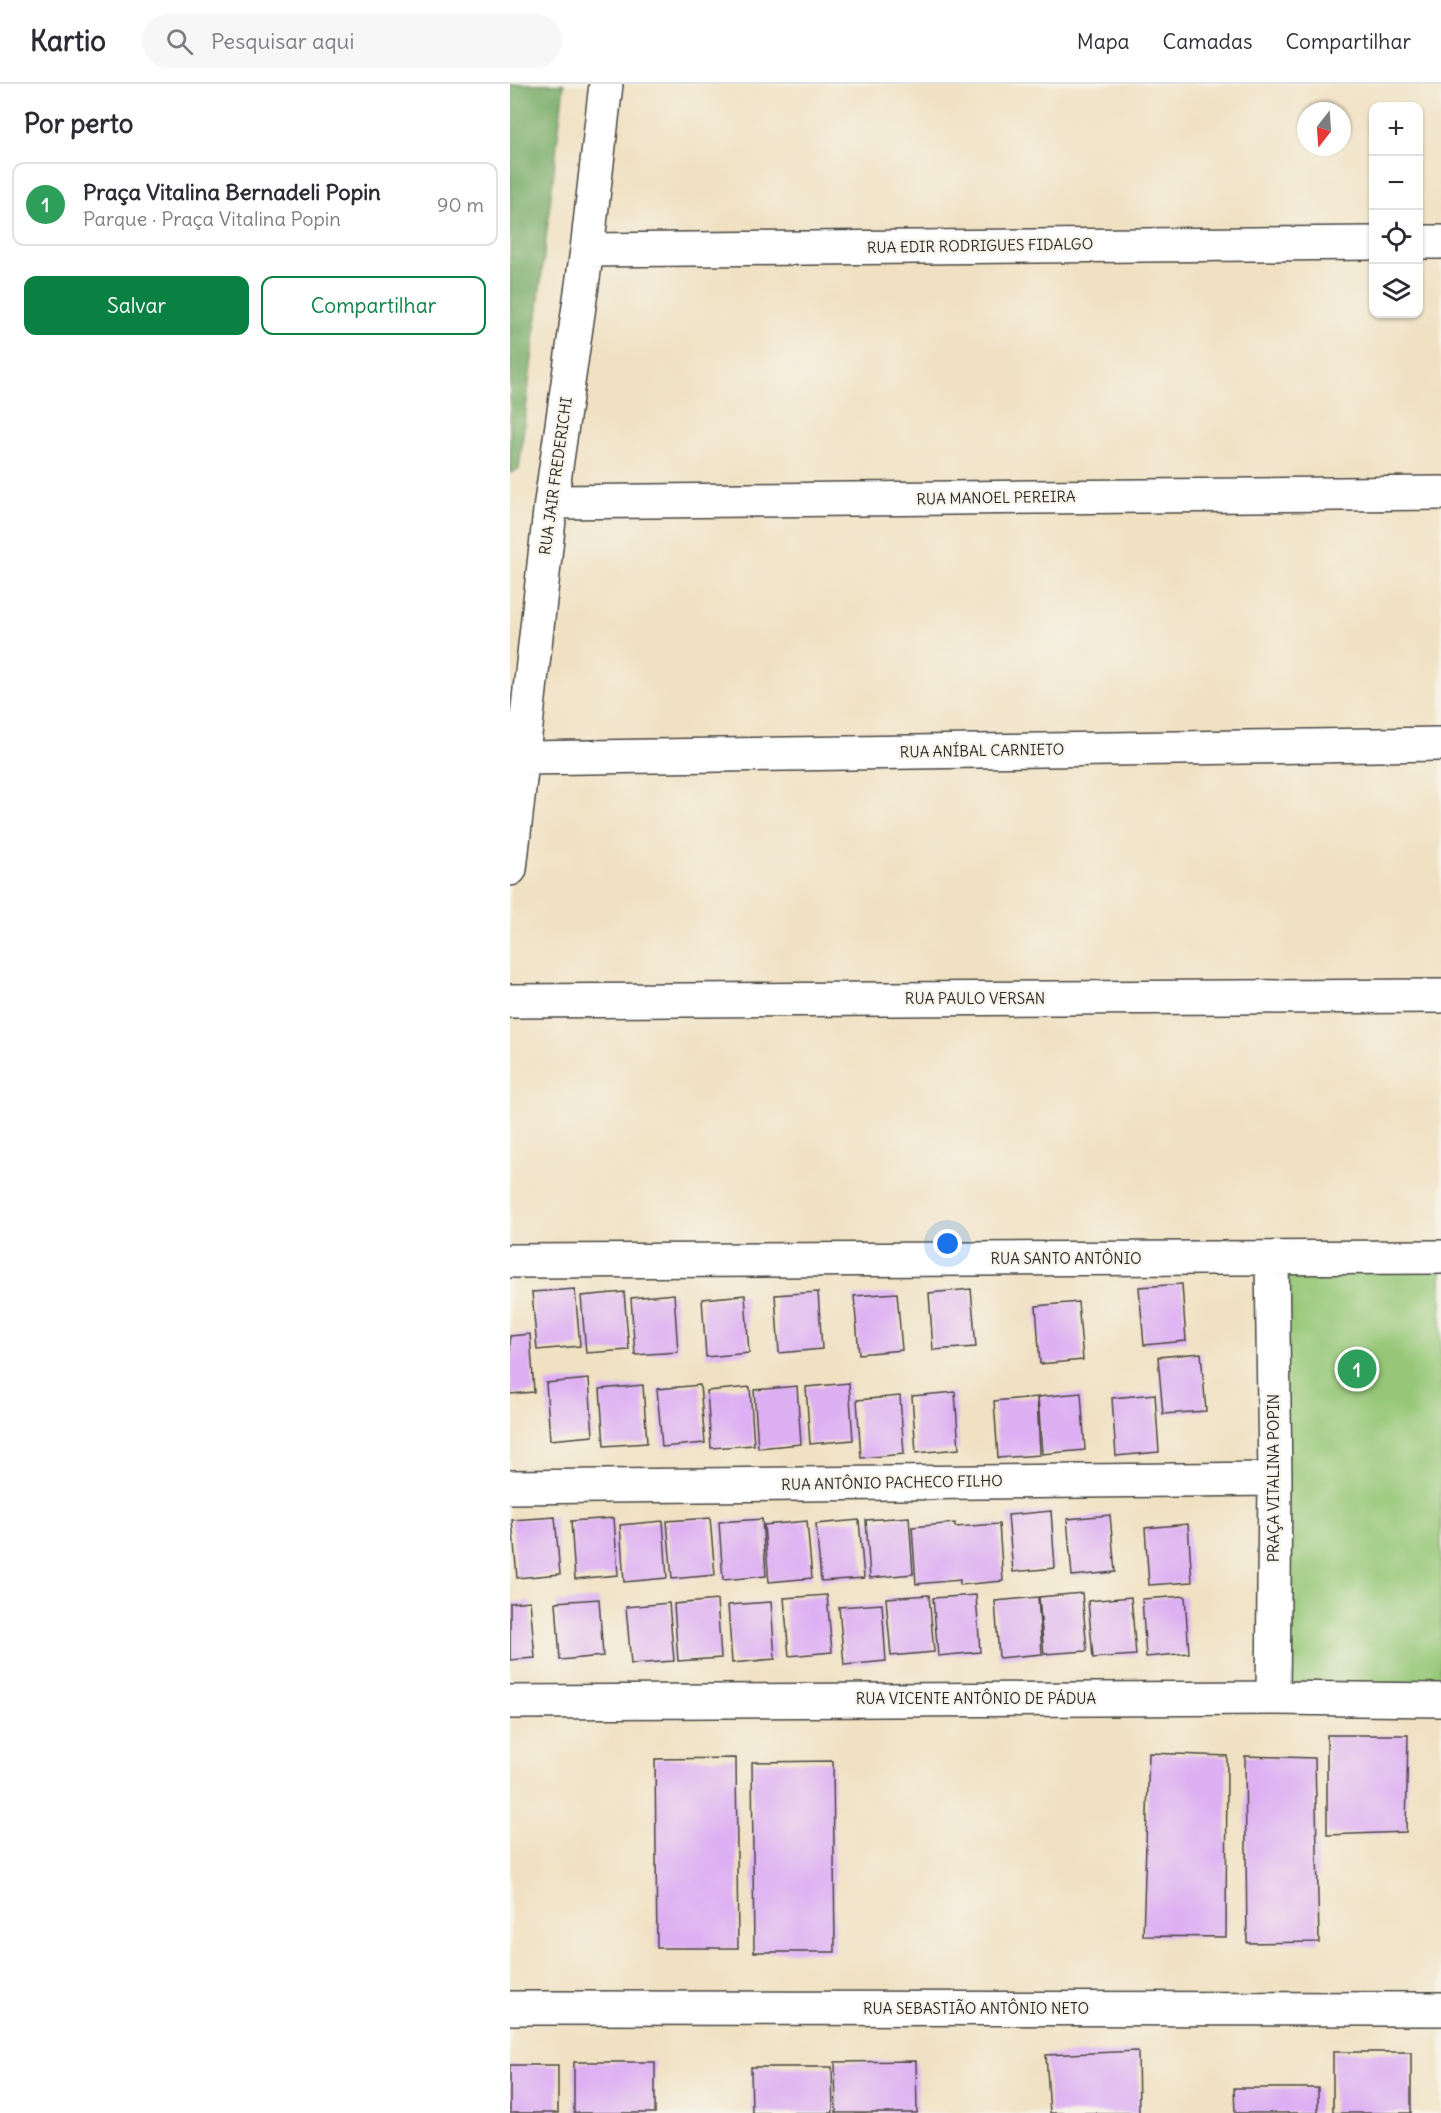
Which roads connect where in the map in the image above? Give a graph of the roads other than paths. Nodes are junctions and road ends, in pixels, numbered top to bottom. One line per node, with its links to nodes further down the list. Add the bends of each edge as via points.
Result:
1 (606, 84): 5 (street, RUA JAIR FREDERICHI)
2 (1423, 242): 3 (street)
3 (1441, 242)
4 (1369, 243): 5 (street, RUA EDIR RODRIGUES FIDALGO)
5 (587, 250): 7 (street, RUA JAIR FREDERICHI)
6 (1441, 493): 7 (street, RUA MANOEL PEREIRA)
7 (551, 502): 9 (street, RUA JAIR FREDERICHI)
8 (1441, 744): 9 (street, RUA ANÍBAL CARNIETO)
9 (523, 758): 10 (street, RUA JAIR FREDERICHI)
10 (510, 869)
11 (1441, 996): 12 (street, RUA PAULO VERSAN)
12 (510, 1001)
13 (1441, 1257): 14 (street, RUA SANTO ANTÔNIO)
14 (1272, 1258): 15 (street, RUA SANTO ANTÔNIO); 16 (street, PRAÇA VITALINA POPIN)
15 (510, 1261)
16 (1275, 1479): 17 (street, RUA ANTÔNIO PACHECO FILHO); 18 (street, PRAÇA VITALINA POPIN)
17 (510, 1487)
18 (1273, 1698): 19 (street, RUA VICENTE ANTÔNIO DE PÁDUA); 20 (street, RUA VICENTE ANTÔNIO DE PÁDUA)
19 (1441, 1700)
20 (510, 1702)
21 (510, 2008): 22 (street, RUA SEBASTIÃO ANTÔNIO NETO)
22 (1441, 2009)

